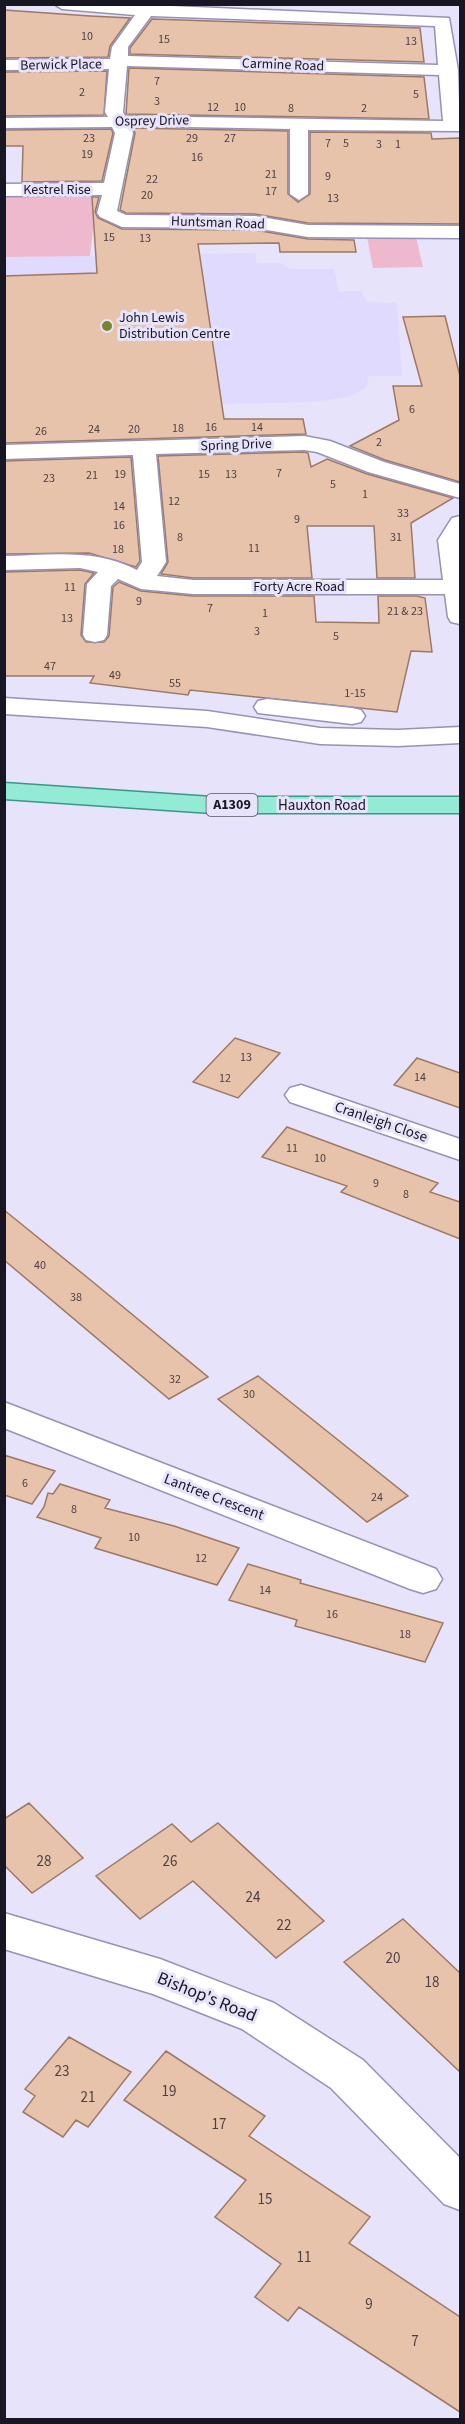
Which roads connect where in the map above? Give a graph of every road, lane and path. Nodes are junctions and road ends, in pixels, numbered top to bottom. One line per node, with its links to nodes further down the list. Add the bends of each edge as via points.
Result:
1 (62, 4): 2 (street)
2 (146, 11): 3 (street, Huntsman Road, via 120,47); 4 (street, via 443,21)
3 (117, 62): 4 (street, Carmine Road); 5 (street, Berwick Place); 6 (street, Huntsman Road, via 114,112)
4 (452, 64): 9 (street)
5 (4, 65)
6 (119, 122): 7 (street, Osprey Drive); 8 (street, Osprey Drive); 10 (street, Huntsman Road, via 124,133)
7 (4, 123)
8 (299, 125): 9 (street, Osprey Drive); 12 (street)
9 (456, 126)
10 (110, 189): 11 (street, Kestrel Rise); 13 (street, Huntsman Road, via 107,213 122,222 255,222 308,231)
11 (4, 190)
12 (299, 194)
13 (460, 232)
14 (144, 448): 15 (street, Spring Drive); 16 (street, Spring Drive, via 304,443); 20 (street, via 154,562)
15 (4, 452)
16 (460, 491)
17 (460, 523): 21 (street, via 450,540)
18 (4, 563): 19 (street, Forty Acre Road, via 80,561)
19 (115, 568): 20 (street, Forty Acre Road); 23 (street, via 99,584)
20 (141, 582): 21 (street, Forty Acre Road, via 193,587)
21 (456, 587): 22 (street)
22 (460, 617)
23 (95, 635)
24 (4, 688): 26 (street, via 75,690)
25 (4, 706): 27 (street, via 207,719 320,736)
26 (352, 716)
27 (460, 735)
28 (4, 791): 29 (main road, Hauxton Road / A1309, via 212,805)
29 (460, 805)
30 (301, 1095): 31 (street, Cranleigh Close)
31 (460, 1150)
32 (4, 1414): 33 (street, Lantree Crescent)
33 (423, 1579)
34 (4, 1931): 35 (street, Bishop's Road, via 160,1978 258,2016 347,2074)
35 (460, 2189)

